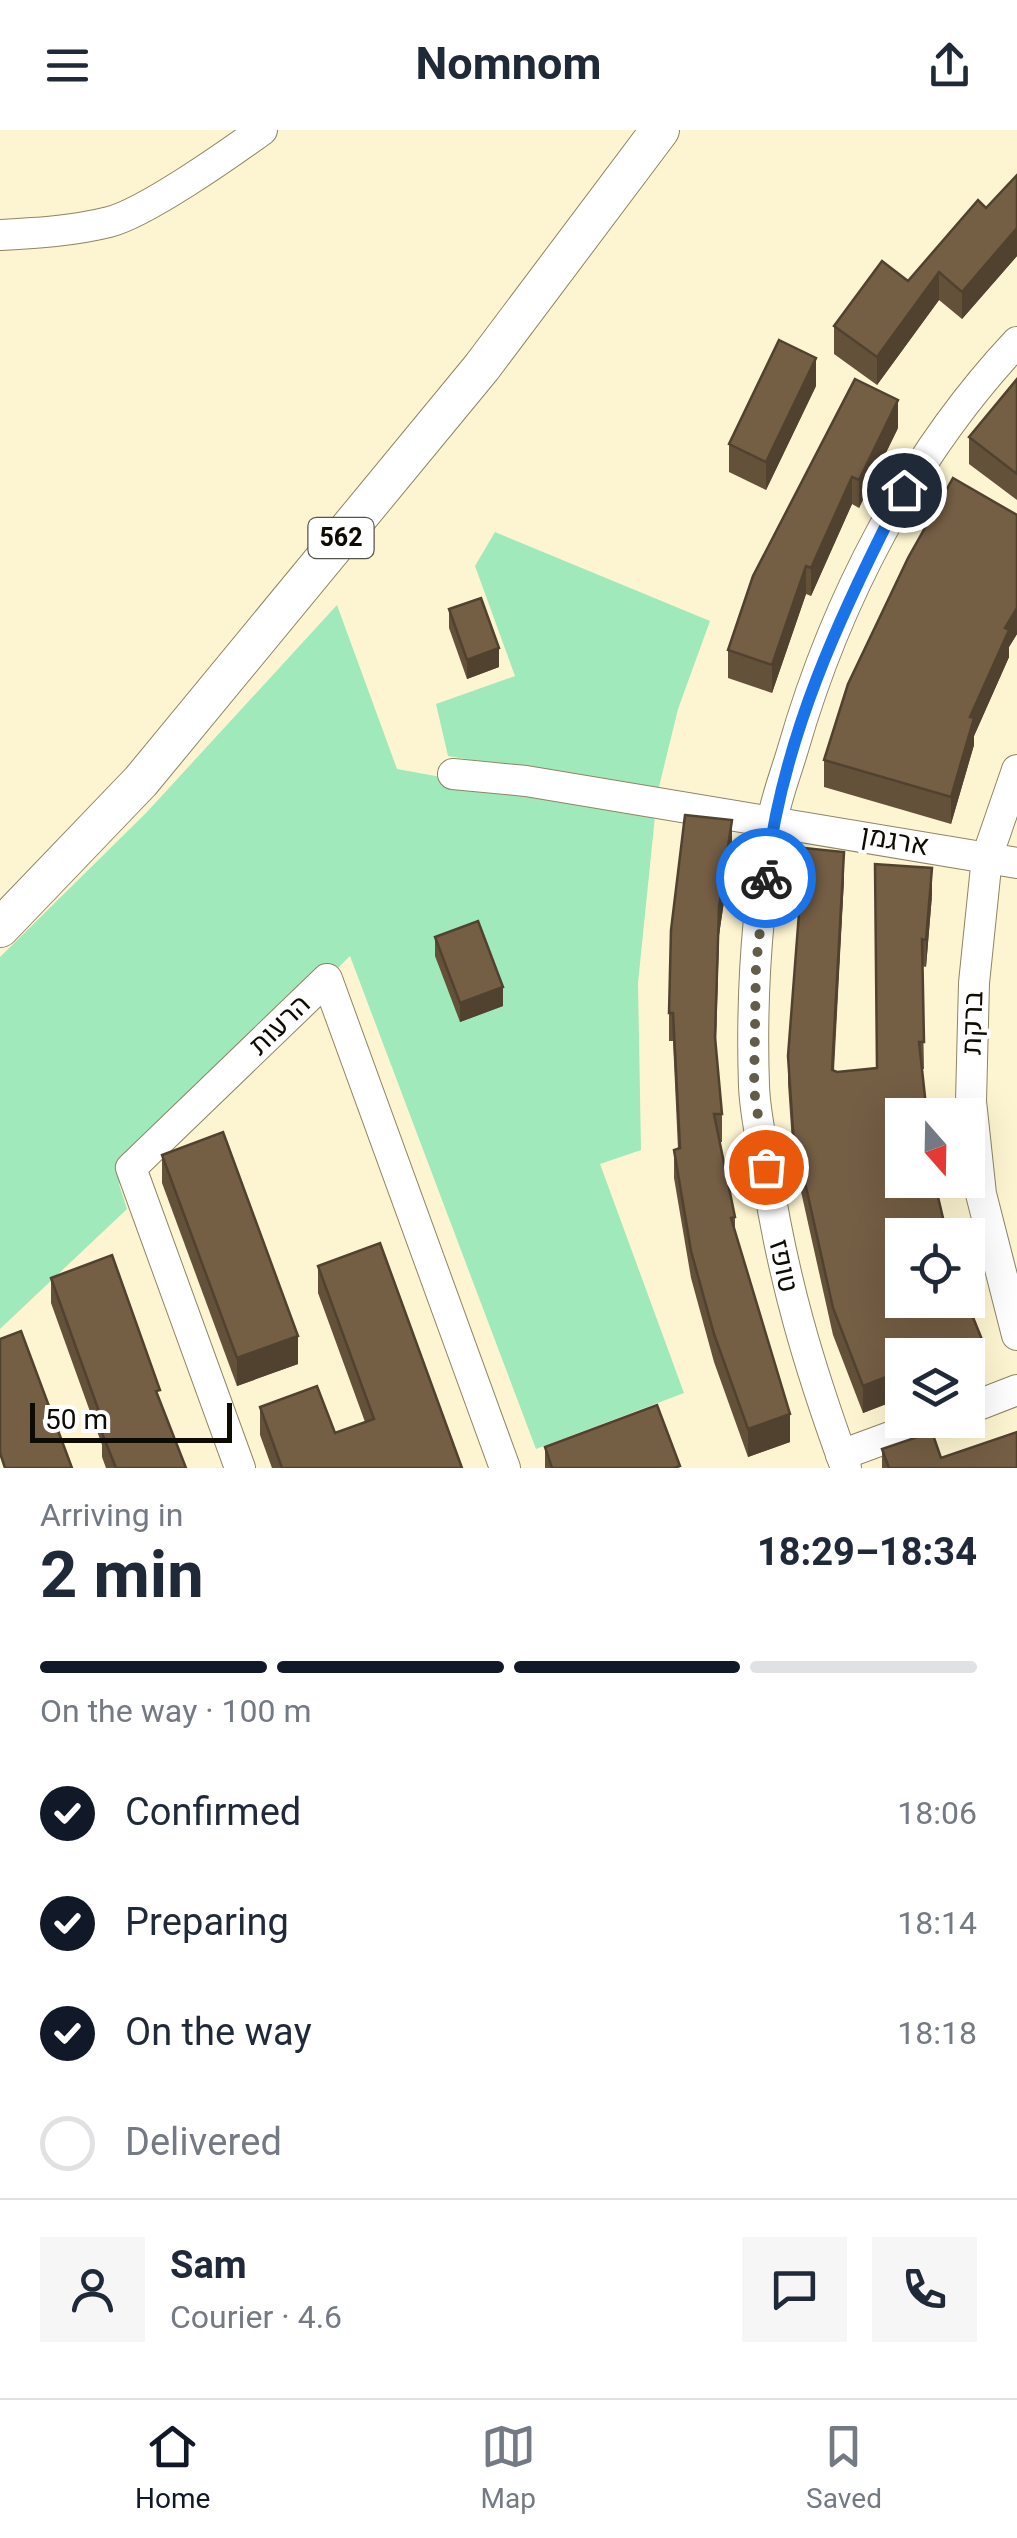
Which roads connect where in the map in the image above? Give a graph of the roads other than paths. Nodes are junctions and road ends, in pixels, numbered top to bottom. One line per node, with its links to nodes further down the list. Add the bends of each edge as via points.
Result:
1 (262, 130): 3 (street, via 113,221)
2 (660, 130): 9 (main road, 562, via 482,367 154,765)
3 (0, 235)
4 (1017, 342): 7 (street, טופז, via 978,384 904,490 868,560 805,708)
5 (1017, 770): 8 (street, ברקת)
6 (453, 774): 7 (street, ארגמן)
7 (772, 820): 8 (street, ארגמן); 14 (street, טופז, via 756,965 754,1090 801,1344)
8 (1002, 860): 10 (street, ברקת, via 974,983 971,1101 980,1194)
9 (0, 928)
10 (1017, 1336)
11 (1017, 1390): 12 (street)
12 (985, 1402)
13 (896, 1438): 14 (street)
14 (843, 1462)
15 (240, 1468): 16 (street, הרעות, via 131,1168 327,980)
16 (504, 1468)

